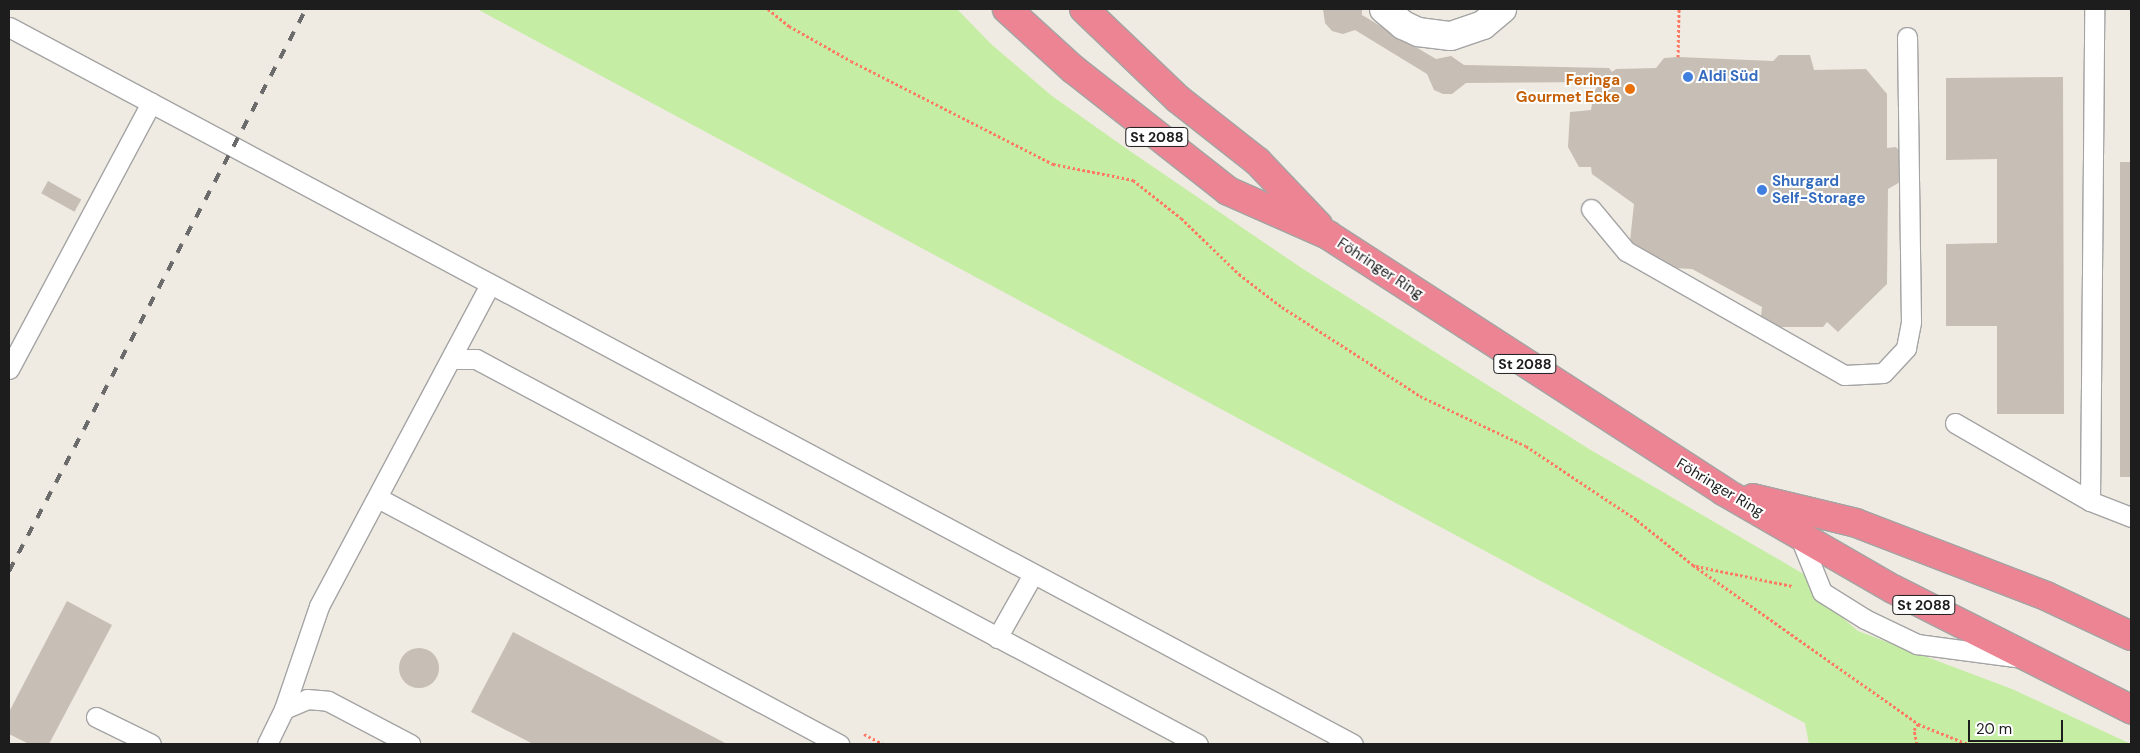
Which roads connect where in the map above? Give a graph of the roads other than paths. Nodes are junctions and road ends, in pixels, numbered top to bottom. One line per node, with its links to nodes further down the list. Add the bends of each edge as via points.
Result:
1 (1007, 9): 10 (highway, Föhringer Ring / St 2088, via 1073,69 1228,191)
2 (1084, 9): 10 (highway, Föhringer Ring / St 2088, via 1178,98 1258,162)
3 (1384, 9): 4 (street, via 1403,25 1435,36 1468,32 1483,25)
4 (1502, 9)
5 (2094, 9): 17 (lane)
6 (9, 28): 8 (lane)
7 (1907, 37): 9 (lane, via 1911,322 1906,348 1883,373 1844,375 1626,250)
8 (151, 103): 11 (lane); 13 (lane)
9 (1591, 209)
10 (1328, 235): 15 (highway, Föhringer Ring / St 2088)
11 (490, 285): 12 (lane); 20 (lane)
12 (451, 360): 16 (lane); 22 (lane, via 476,359)
13 (9, 369)
14 (1955, 423): 17 (lane)
15 (1722, 491): 19 (highway, Föhringer Ring / St 2088); 21 (highway, via 1856,523 2046,596)
16 (378, 498): 24 (lane, via 319,606); 30 (lane)
17 (2090, 501): 18 (lane)
18 (2131, 517)
19 (1799, 535): 23 (highway, Föhringer Ring / St 2088, via 1892,589); 23 (lane, via 1822,592 1865,619 1918,644)
20 (1033, 574): 22 (lane); 32 (lane)
21 (2131, 636)
22 (996, 638): 31 (lane)
23 (2027, 658): 25 (highway, Föhringer Ring / St 2088)
24 (284, 709): 28 (lane); 29 (lane, via 308,699 328,701)
25 (2131, 709)
26 (96, 717): 27 (lane)
27 (150, 744)
28 (267, 744)
29 (410, 744)
30 (839, 744)
31 (1198, 744)
32 (1353, 744)

